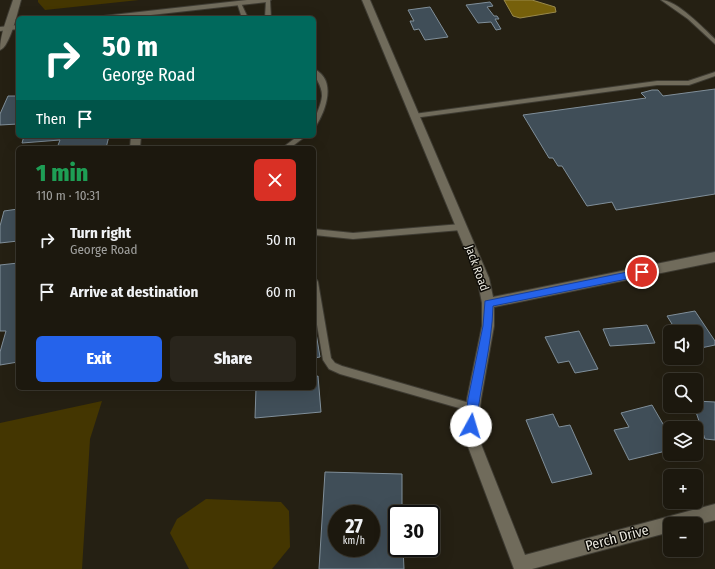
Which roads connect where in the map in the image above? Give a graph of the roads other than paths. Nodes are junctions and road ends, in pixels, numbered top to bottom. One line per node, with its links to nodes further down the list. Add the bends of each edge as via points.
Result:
1 (17, 0): 10 (street)
2 (267, 0): 5 (street); 8 (lane)
3 (366, 0): 16 (street, Jack Road)
4 (664, 0): 12 (lane, via 690,18)
5 (239, 3): 6 (street); 7 (lane)
6 (145, 16)
7 (244, 16)
8 (268, 16)
9 (16, 27): 10 (street)
10 (9, 28): 11 (street); 13 (street)
11 (0, 29)
12 (715, 42)
13 (0, 48)
14 (316, 73): 17 (lane, via 325,87 326,101)
15 (715, 74): 16 (lane, via 689,82 657,83)
16 (414, 116): 20 (street, Jack Road)
17 (316, 122)
18 (301, 138): 19 (lane)
19 (288, 146)
20 (461, 227): 21 (lane, via 353,236); 24 (street, Jack Road, via 483,278)
21 (316, 232)
22 (715, 257): 24 (street)
23 (316, 294): 25 (lane, via 327,360 332,366)
24 (488, 303): 25 (street, Jack Road, via 488,326)
25 (473, 408): 27 (street, Jack Road, via 471,426 474,444)
26 (715, 512): 27 (street, Perch Drive)
27 (521, 566)

